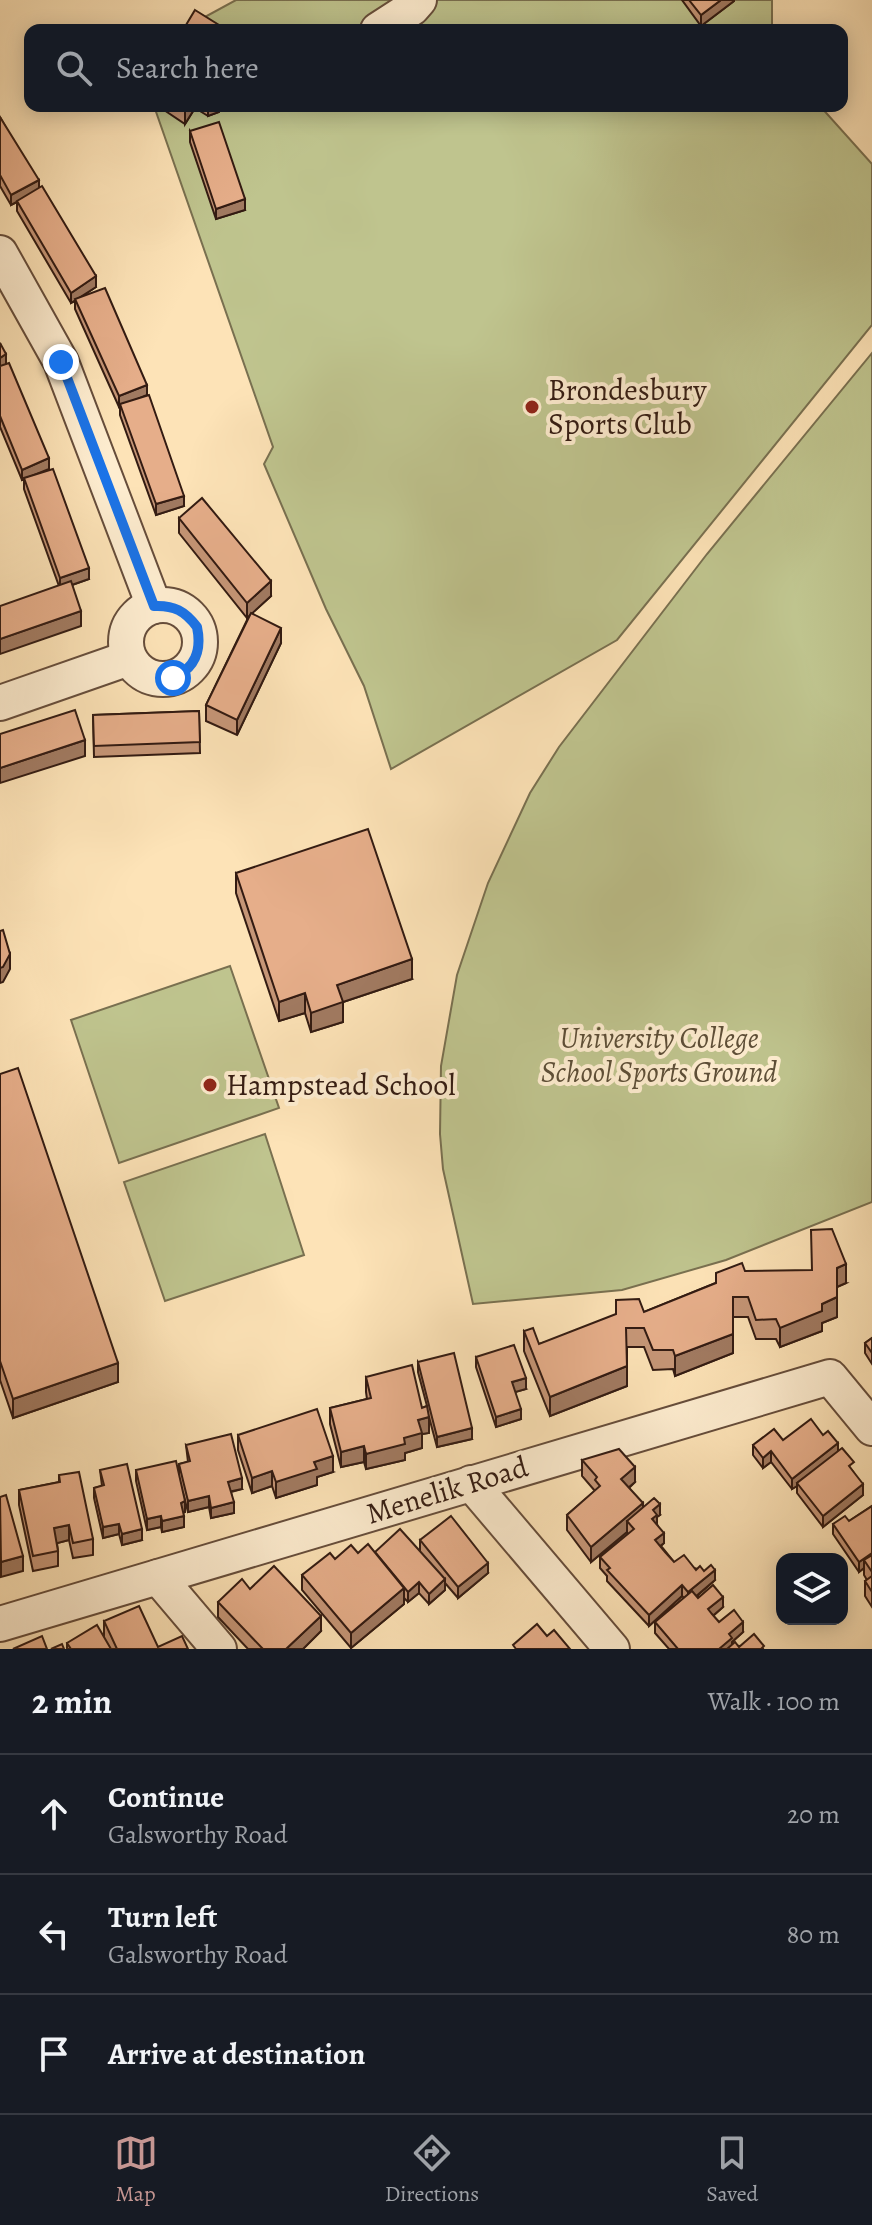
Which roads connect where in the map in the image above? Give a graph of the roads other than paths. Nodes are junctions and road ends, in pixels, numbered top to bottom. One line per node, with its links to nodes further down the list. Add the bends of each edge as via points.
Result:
1 (419, 0): 2 (street)
2 (387, 24)
3 (0, 253): 4 (street, via 61,362)
4 (154, 606): 5 (street, via 129,627); 5 (street, via 179,610 197,627 193,664 184,673 160,679 137,669)
5 (129, 658): 6 (street)
6 (0, 703)
7 (872, 1428): 8 (street, Menelik Road, via 830,1377)
8 (471, 1483): 9 (street, Menelik Road); 12 (street)
9 (158, 1577): 10 (street, Menelik Road); 11 (street)
10 (0, 1624)
11 (219, 1649)
12 (612, 1649)

